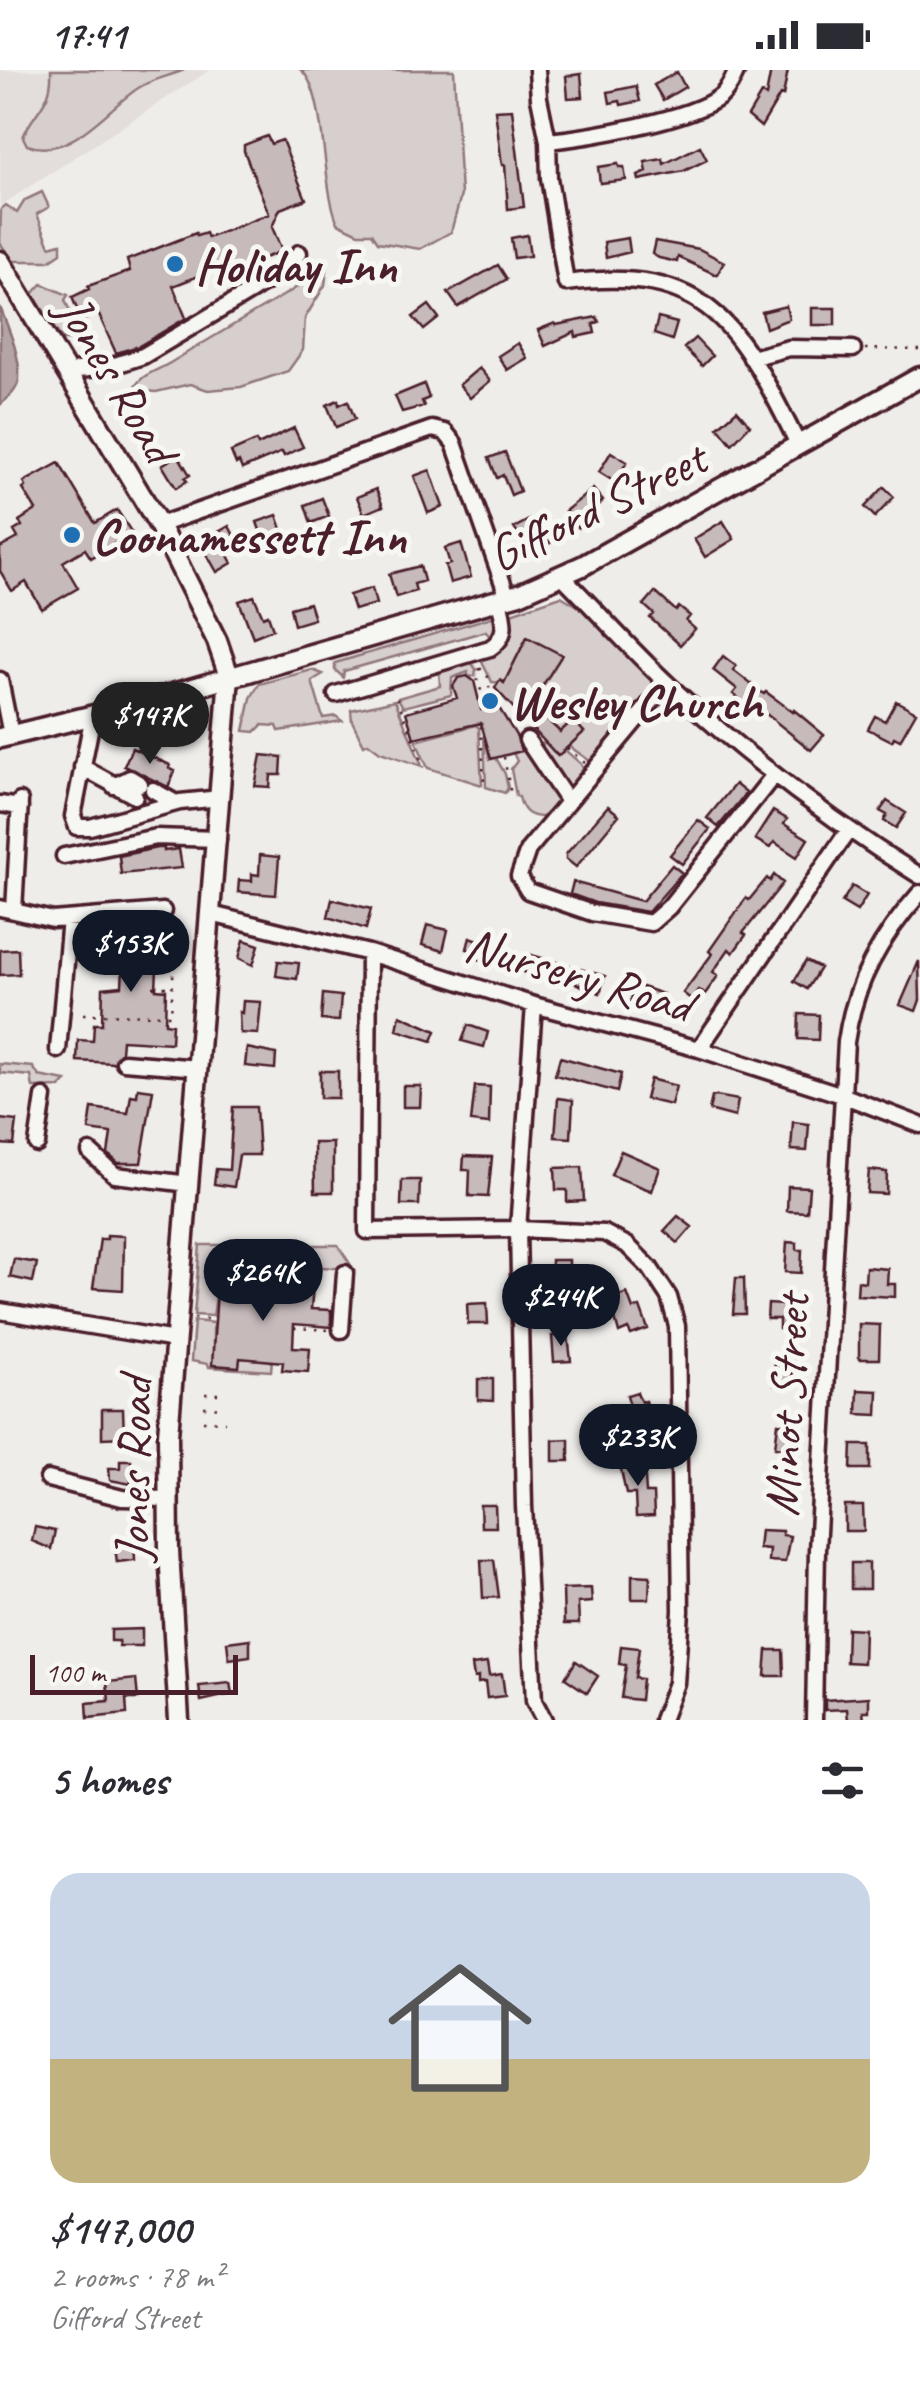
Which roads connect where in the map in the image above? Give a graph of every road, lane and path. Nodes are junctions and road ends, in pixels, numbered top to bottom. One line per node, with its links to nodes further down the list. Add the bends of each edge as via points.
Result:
1 (537, 70): 3 (street)
2 (738, 70): 3 (street, via 723,95 703,107)
3 (548, 141): 8 (street, via 566,283 674,287 713,311)
4 (300, 253): 9 (street, via 252,291 143,356)
5 (0, 262): 12 (main road, Jones Road)
6 (853, 349): 7 (path); 8 (street, via 788,348)
7 (920, 350)
8 (752, 358): 11 (street)
9 (78, 370)
10 (920, 378): 11 (main road, Gifford Street)
11 (798, 446): 13 (main road, Gifford Street)
12 (160, 525): 14 (street, via 432,428 454,443); 15 (main road, Jones Road)
13 (562, 576): 14 (main road, Gifford Street); 17 (street)
14 (504, 599): 15 (main road, Gifford Street); 18 (street, via 504,629 490,648)
15 (229, 676): 22 (main road, Gifford Street); 35 (main road, Jones Road)
16 (0, 680): 24 (street)
17 (667, 683): 30 (street); 31 (street)
18 (336, 694)
19 (490, 694): 20 (path, via 479,667)
20 (483, 696)
21 (397, 698): 28 (path)
22 (93, 715): 24 (main road, Gifford Street); 29 (street)
23 (482, 726): 32 (path)
24 (5, 737)
25 (528, 740): 36 (street)
26 (567, 748): 30 (path)
27 (504, 757): 33 (path)
28 (424, 768)
29 (82, 769): 34 (street); 34 (street, via 77,826 90,827)
30 (592, 770): 36 (street)
31 (774, 775): 36 (street, via 650,924 592,913 522,884 528,850); 38 (street)
32 (484, 785)
33 (512, 795)
34 (152, 798): 35 (street)
35 (221, 798): 39 (main road, Jones Road)
36 (567, 800)
37 (0, 804): 43 (street, via 20,804)
38 (848, 830): 41 (street); 54 (street)
39 (218, 839): 40 (street, via 156,837); 44 (main road, Jones Road)
40 (64, 856)
41 (920, 876)
42 (920, 893): 58 (street, Minot Street, via 880,944 858,987)
43 (7, 909): 46 (street)
44 (211, 914): 49 (street, Nursery Road); 57 (main road, Jones Road)
45 (170, 916): 46 (street); 48 (path)
46 (70, 919): 55 (street)
47 (155, 949): 48 (path)
48 (175, 950): 51 (path)
49 (369, 953): 52 (street, Nursery Road); 64 (street, via 367,1231)
50 (153, 987): 51 (path)
51 (174, 987): 53 (path, via 168,1016)
52 (534, 1004): 54 (street, Nursery Road); 64 (street)
53 (83, 1014)
54 (699, 1049): 58 (street, Nursery Road)
55 (58, 1050)
56 (124, 1062): 57 (street)
57 (199, 1068): 63 (main road, Jones Road)
58 (842, 1095): 60 (street, Nursery Road); 83 (street, Minot Street)
59 (44, 1097): 61 (street)
60 (920, 1124)
61 (37, 1144)
62 (90, 1152): 63 (street, via 115,1175)
63 (190, 1184): 71 (main road, Jones Road)
64 (518, 1229): 81 (street, via 534,1702); 82 (street, via 615,1238 639,1254 674,1310 682,1611 676,1683)
65 (345, 1274): 70 (street)
66 (0, 1311): 71 (street)
67 (192, 1318): 68 (path)
68 (213, 1320)
69 (294, 1328): 70 (path)
70 (341, 1330)
71 (175, 1340): 79 (main road, Jones Road)
72 (205, 1394): 73 (path)
73 (226, 1394)
74 (204, 1408): 75 (path)
75 (225, 1408)
76 (203, 1421): 77 (path)
77 (225, 1422)
78 (48, 1479): 79 (street, via 122,1498)
79 (168, 1499): 80 (main road, Jones Road)
80 (179, 1720)
81 (544, 1720)
82 (662, 1720)
83 (814, 1720)

